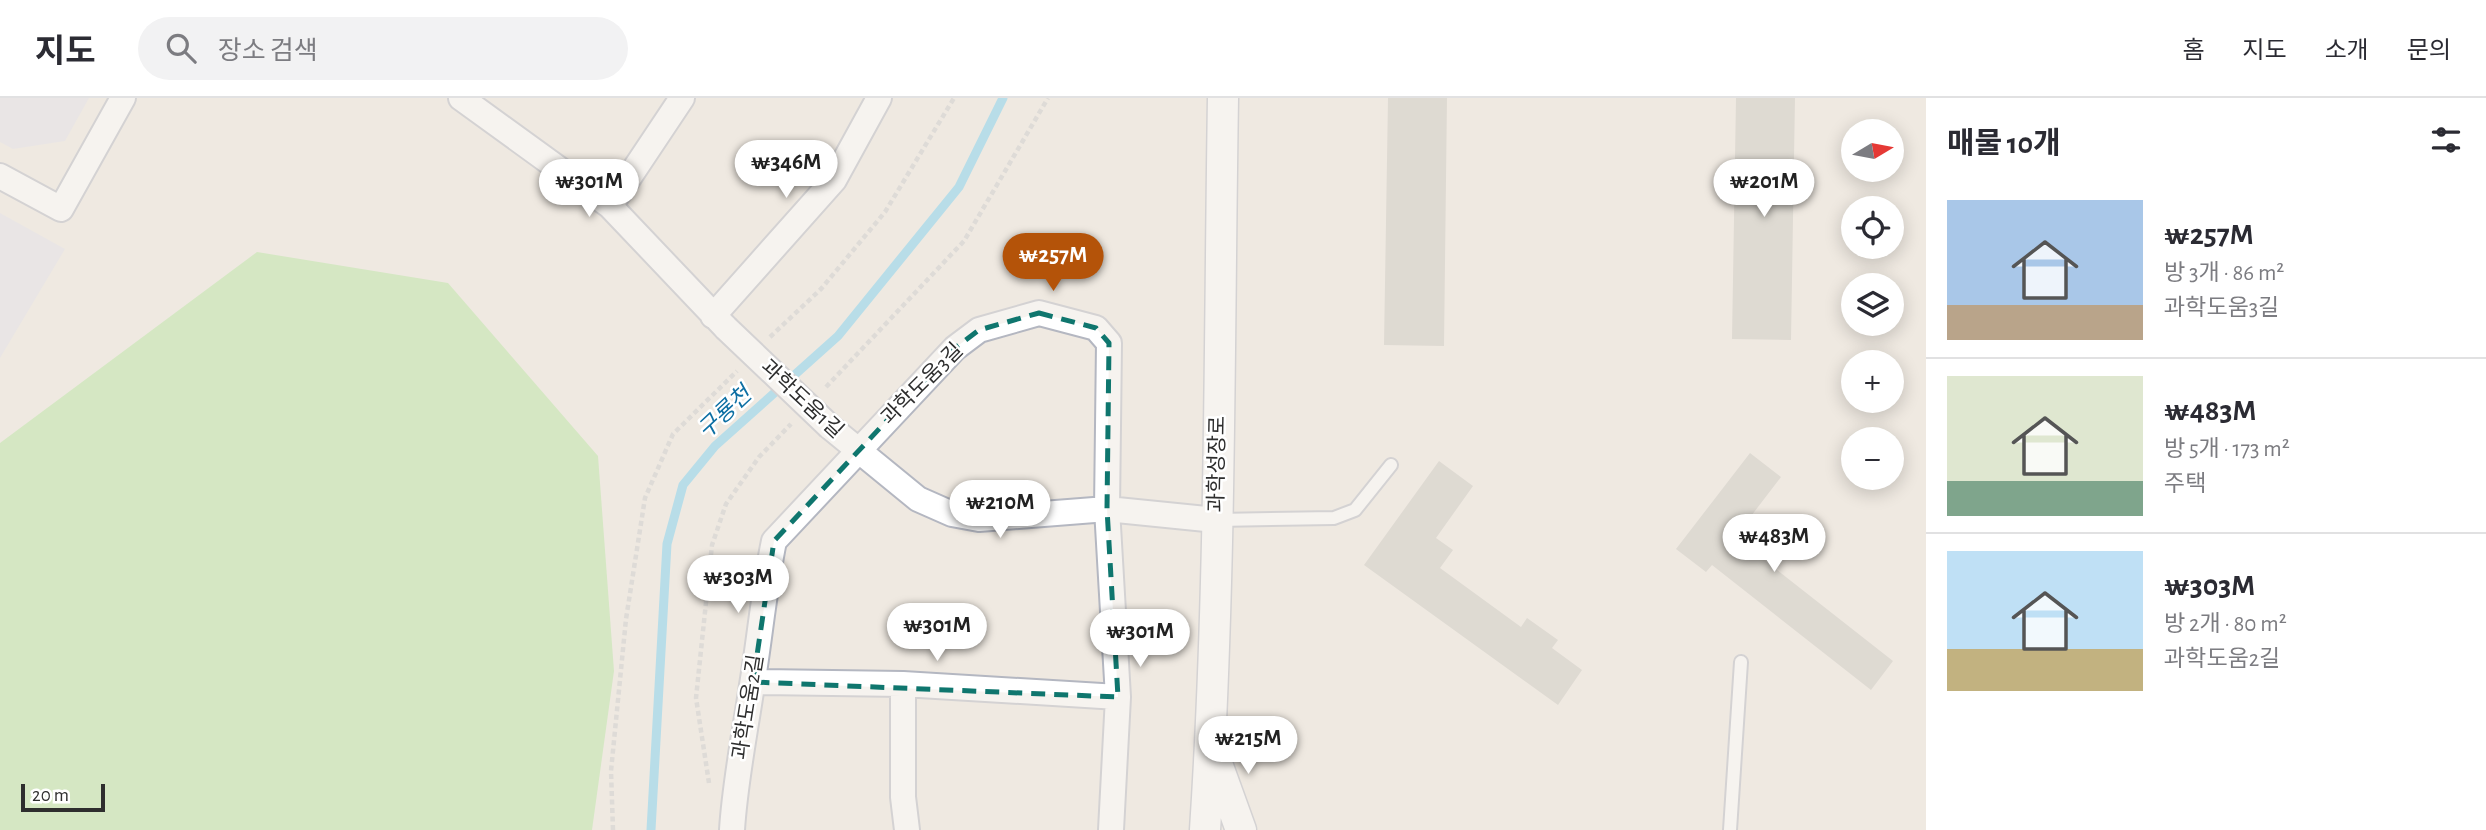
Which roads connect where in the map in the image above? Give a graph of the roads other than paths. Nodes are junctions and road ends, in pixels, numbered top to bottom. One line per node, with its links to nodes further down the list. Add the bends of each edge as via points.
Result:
1 (123, 98): 6 (street, via 61,209)
2 (461, 98): 7 (street, 과학도움1길)
3 (682, 98): 7 (street)
4 (879, 98): 8 (street, via 834,180)
5 (1223, 98): 12 (street, 과학성장로)
6 (0, 176)
7 (610, 206): 8 (street, 과학도움1길)
8 (720, 322): 9 (street, 과학도움1길, bridge)
9 (857, 450): 11 (street, 과학도움1길, via 918,499 952,514 979,519); 11 (street, 과학도움3길, via 955,348 979,330 1039,313 1096,328 1109,343); 14 (street, 과학도움2길, via 774,541)
10 (1391, 465): 12 (lane, via 1355,510 1334,518)
11 (1107, 509): 12 (street, 과학도움1길); 16 (street)
12 (1216, 520): 17 (street, 과학성장로)
13 (1741, 662): 23 (lane)
14 (753, 682): 15 (street); 18 (street, 과학도움2길)
15 (903, 684): 16 (street); 19 (street)
16 (1118, 696): 20 (street)
17 (1211, 745): 21 (street, 과학성장로); 22 (street)
18 (732, 830)
19 (907, 830)
20 (1111, 830)
21 (1205, 830)
22 (1241, 830)
23 (1730, 830)

